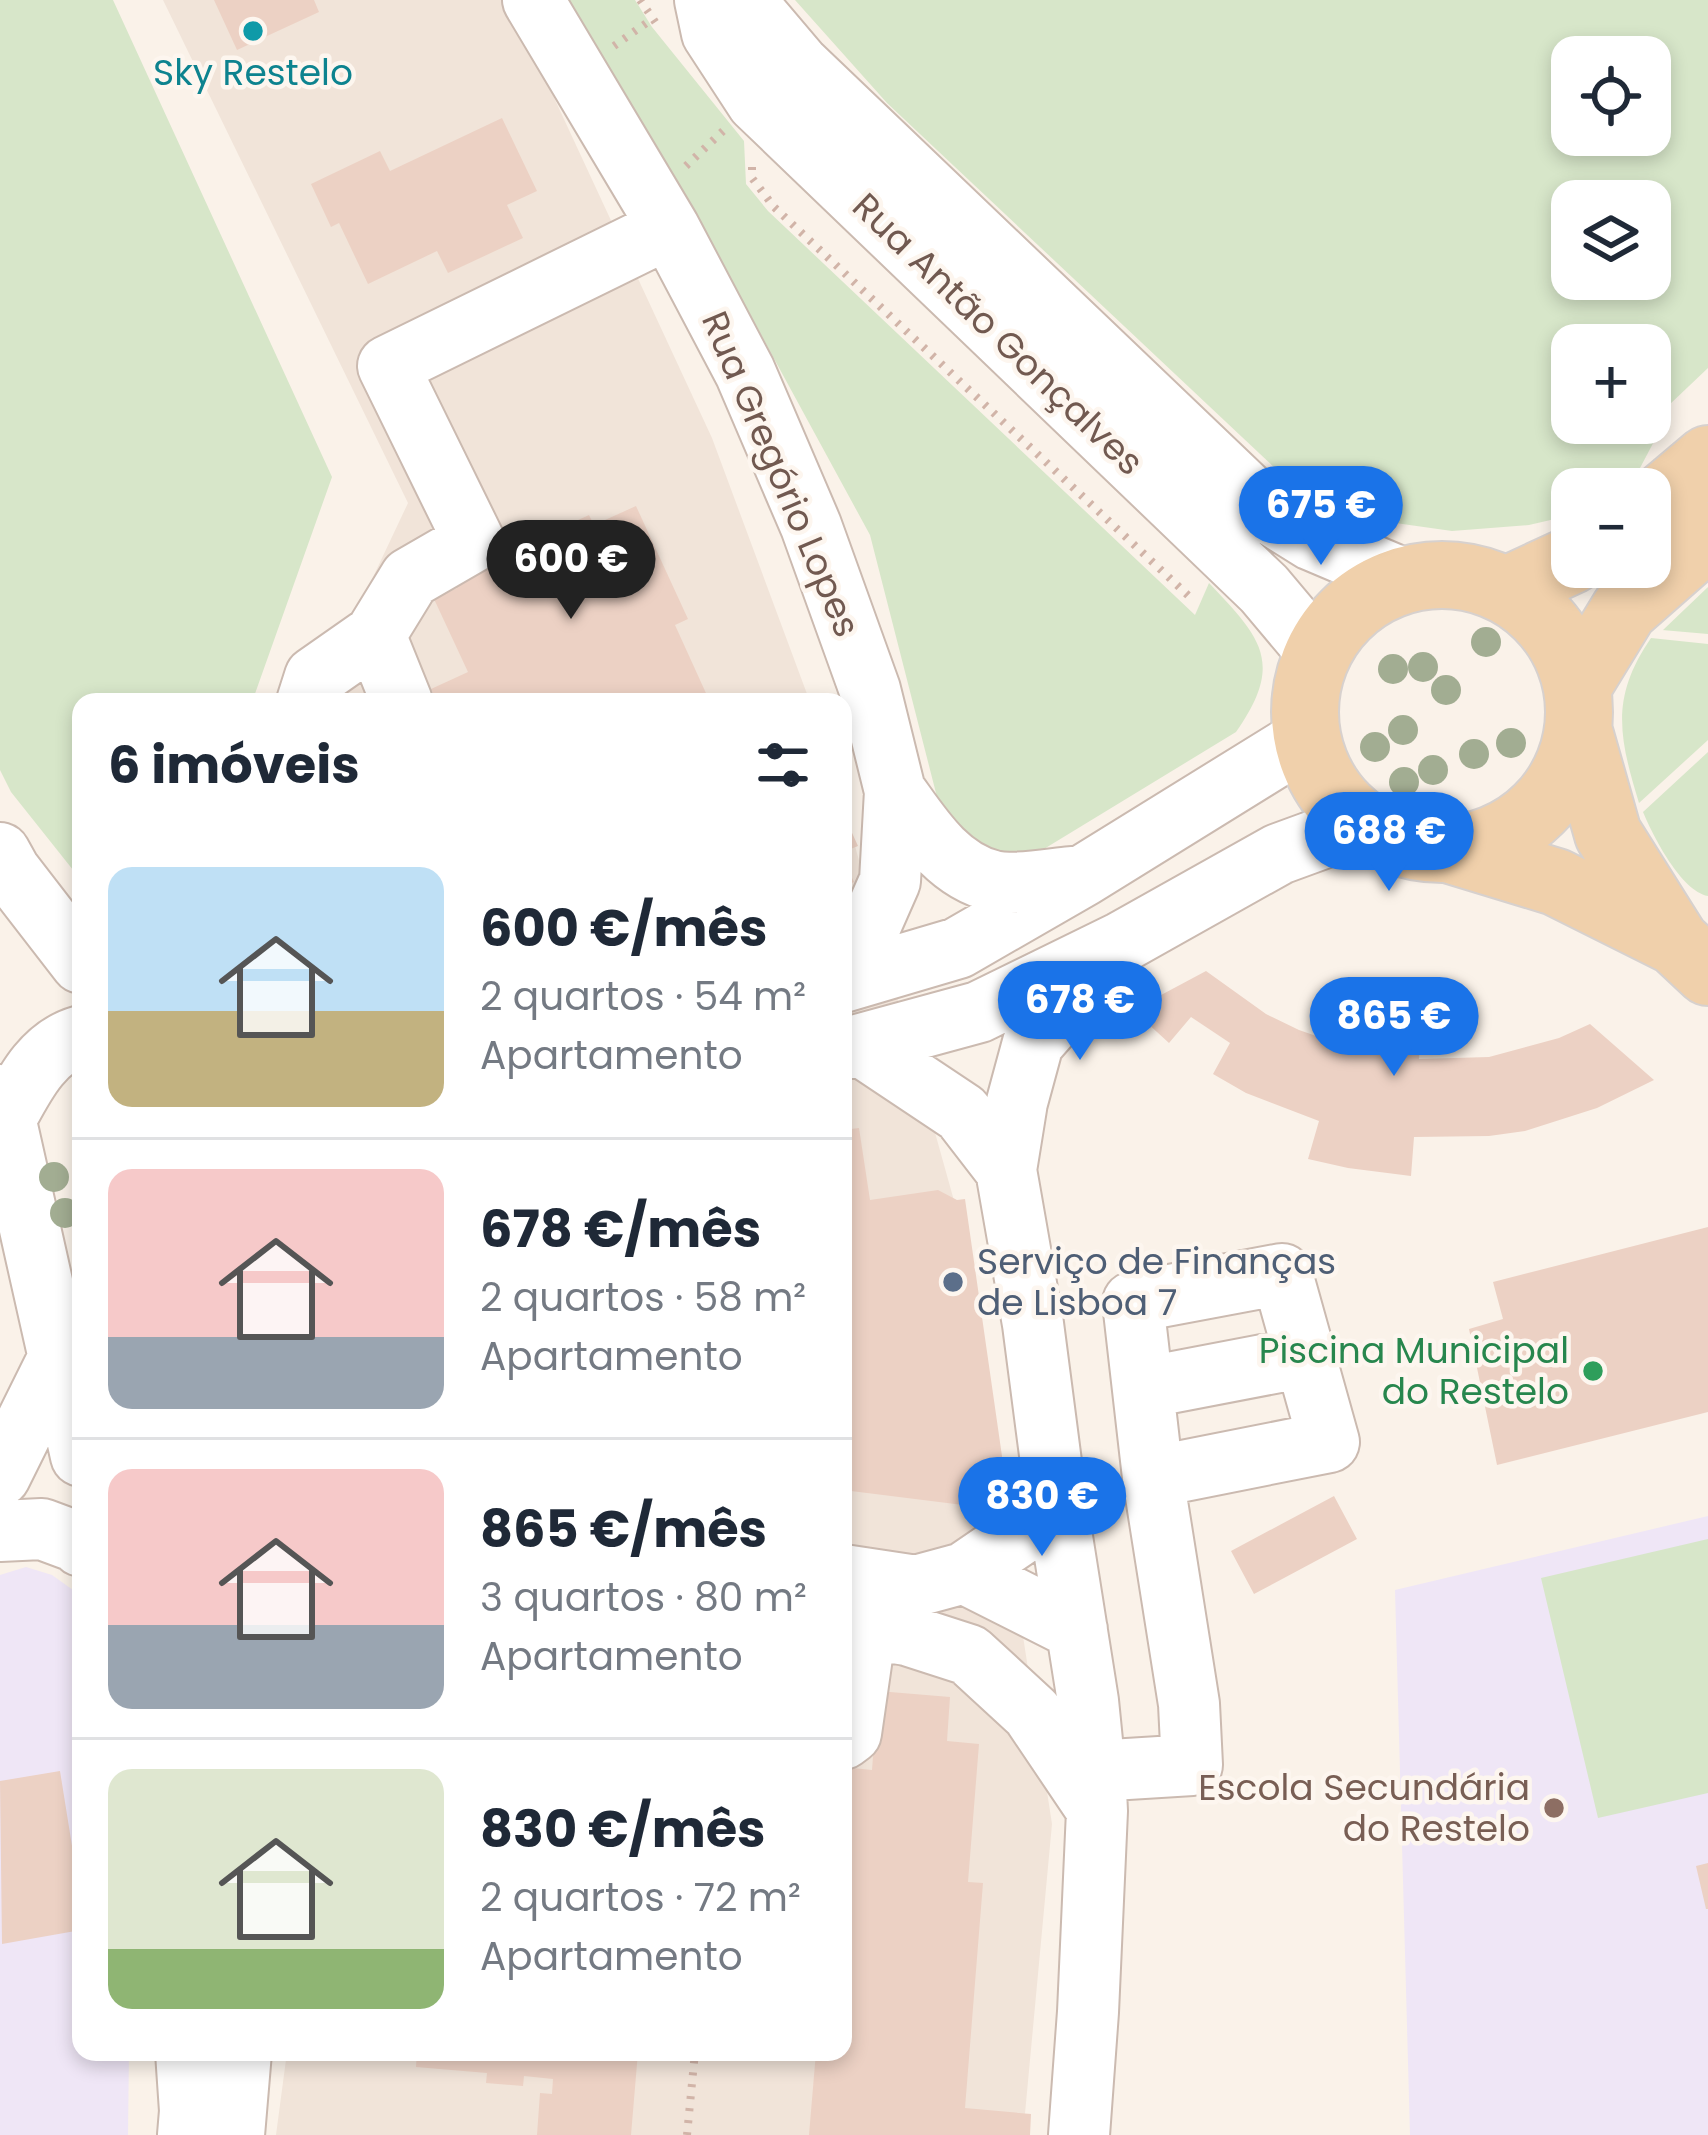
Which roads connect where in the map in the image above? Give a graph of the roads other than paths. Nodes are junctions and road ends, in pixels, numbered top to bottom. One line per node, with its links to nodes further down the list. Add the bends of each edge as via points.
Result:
1 (533, 0): 4 (street, Rua Gregório Lopes)
2 (744, 0): 10 (street, Rua Antão Gonçalves, via 799,65 1268,512)
3 (678, 9): 13 (street, Rua Antão Gonçalves, via 712,33 757,102 1264,589)
4 (660, 212): 5 (street, via 554,243); 12 (street, via 388,366 475,541 410,578); 18 (street, Rua Gregório Lopes, via 746,372 811,526 870,690)
5 (483, 281)
6 (1708, 459): 7 (main road)
7 (1671, 490)
8 (1708, 536): 16 (main road, via 1624,610)
9 (1551, 570): 11 (main road)
10 (1404, 578): 11 (main road, via 1474,577); 13 (main road, via 1369,594)
11 (1507, 590): 16 (main road, via 1540,614 1564,648)
12 (375, 635): 14 (street, via 315,677); 15 (street)
13 (1317, 652): 17 (main road, via 1304,695)
14 (311, 693)
15 (398, 693)
16 (1578, 710): 20 (main road, via 1565,776 1538,812 1497,839); 25 (main road, via 1609,834)
17 (1306, 739): 19 (main road, via 1336,801); 22 (street)
18 (895, 791): 22 (street, via 951,861 995,882); 26 (street, Rua Gregório Lopes, via 890,880)
19 (1361, 824): 20 (main road, via 1403,845); 23 (street, via 1279,854)
20 (1451, 850): 25 (main road, via 1556,882)
21 (0, 853): 24 (street)
22 (1083, 876): 27 (street, via 958,948)
23 (1122, 942): 29 (street, via 979,1012); 31 (street, via 1034,1043)
24 (72, 950)
25 (1692, 957)
26 (852, 965)
27 (852, 979)
28 (72, 1039): 30 (street)
29 (852, 1047): 31 (street, via 962,1113)
30 (3, 1107): 32 (street)
31 (1006, 1170): 38 (street)
32 (60, 1355): 35 (street); 36 (street)
33 (1305, 1357): 34 (street); 34 (street, via 1282,1274 1133,1302); 37 (street, via 1329,1442)
34 (1143, 1388): 37 (street)
35 (72, 1413)
36 (0, 1476)
37 (1153, 1477): 46 (street, via 1192,1765)
38 (1054, 1493): 41 (street, via 1027,1530); 44 (street)
39 (0, 1531): 40 (street, via 42,1529)
40 (72, 1540)
41 (964, 1573): 42 (street); 44 (street)
42 (852, 1609)
43 (852, 1611): 45 (street)
44 (1077, 1630): 45 (street); 46 (street)
45 (969, 1655): 46 (street)
46 (1096, 1791): 51 (street)
47 (187, 2061): 49 (street)
48 (240, 2061): 50 (street)
49 (188, 2135)
50 (234, 2135)
51 (1079, 2135)

